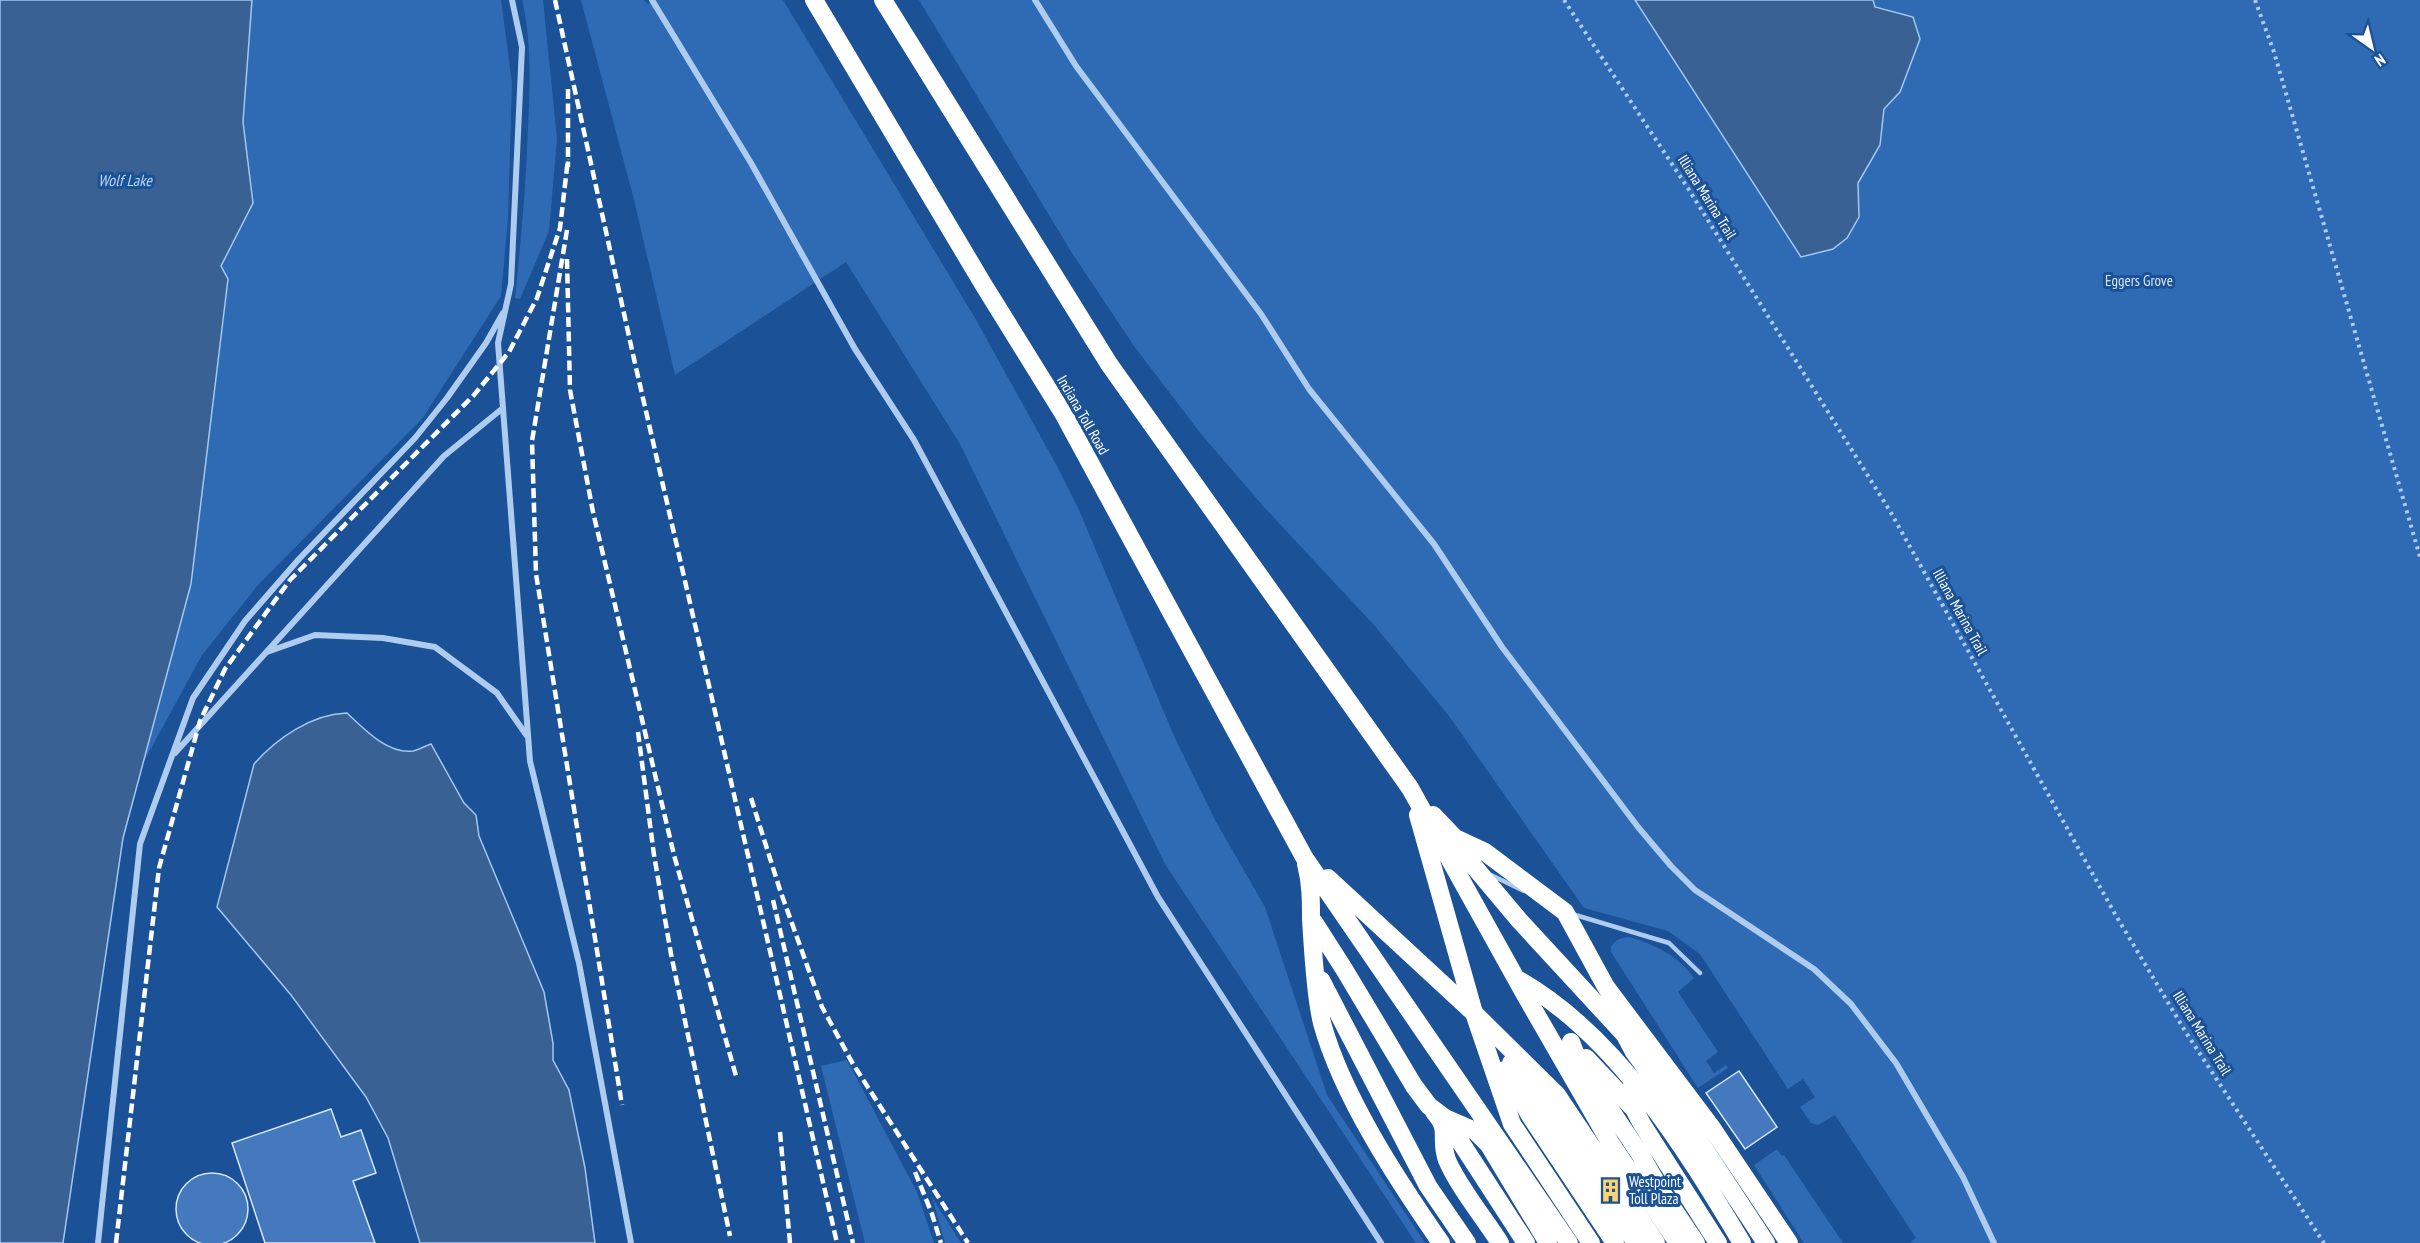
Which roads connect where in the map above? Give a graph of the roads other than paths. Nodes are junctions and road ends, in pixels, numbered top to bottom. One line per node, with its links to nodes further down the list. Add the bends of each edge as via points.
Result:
1 (512, 0): 6 (street, via 522,47 511,284)
2 (652, 0): 31 (street, via 751,163 855,349 914,440 1158,897)
3 (814, 0): 14 (highway, Indiana Toll Road, via 1063,413)
4 (883, 0): 11 (highway, via 1109,364)
5 (1035, 0): 48 (street, via 1076,66 1261,314 1309,389 1434,544 1502,647 1638,827 1695,890 1814,969 1851,1004 1902,1074 1963,1177)
6 (506, 308): 7 (street, via 498,343); 10 (street, via 416,438 298,559 245,621 193,698)
7 (503, 408): 8 (street, via 444,456); 9 (street)
8 (266, 652): 9 (street, via 315,635 383,638 435,647 497,693); 10 (street)
9 (529, 738): 30 (street, via 530,761 579,963)
10 (172, 756): 29 (street, via 140,844)
11 (1410, 787): 12 (highway); 22 (highway)
12 (1422, 806): 13 (highway); 15 (highway); 16 (highway, via 1455,838 1485,852)
13 (1447, 853): 15 (lane); 20 (highway)
14 (1304, 857): 17 (highway, via 1311,880); 22 (highway); 37 (highway)
15 (1476, 868): 16 (lane); 23 (highway)
16 (1566, 912): 19 (lane, via 1669,943); 21 (highway)
17 (1311, 918): 18 (highway); 26 (highway)
18 (1315, 962): 32 (highway, via 1322,1022 1349,1092); 33 (highway, via 1322,983 1428,1185)
19 (1700, 974)
20 (1521, 986): 24 (highway, via 1549,1024); 25 (highway, via 1541,993 1567,1013); 42 (highway, via 1611,1144)
21 (1606, 987): 23 (highway, via 1623,1018); 47 (highway, via 1712,1128)
22 (1474, 1013): 38 (highway, via 1512,1124); 39 (highway, via 1529,1114); 40 (highway, via 1543,1105); 41 (highway, via 1557,1095)
23 (1627, 1038): 25 (highway); 46 (highway)
24 (1571, 1042): 27 (highway); 43 (highway, via 1580,1064)
25 (1632, 1082): 27 (highway); 45 (highway, via 1702,1176)
26 (1429, 1106): 28 (highway); 34 (highway, via 1443,1123 1444,1148 1451,1168)
27 (1634, 1109): 44 (highway)
28 (1445, 1118): 35 (highway); 36 (highway, via 1475,1131 1489,1145)
29 (98, 1243)
30 (631, 1243)
31 (1382, 1243)
32 (1441, 1243)
33 (1467, 1243)
34 (1500, 1243)
35 (1526, 1243)
36 (1548, 1243)
37 (1569, 1243)
38 (1591, 1243)
39 (1615, 1243)
40 (1635, 1243)
41 (1656, 1243)
42 (1678, 1243)
43 (1696, 1243)
44 (1718, 1243)
45 (1742, 1243)
46 (1766, 1243)
47 (1789, 1243)
48 (1995, 1243)

